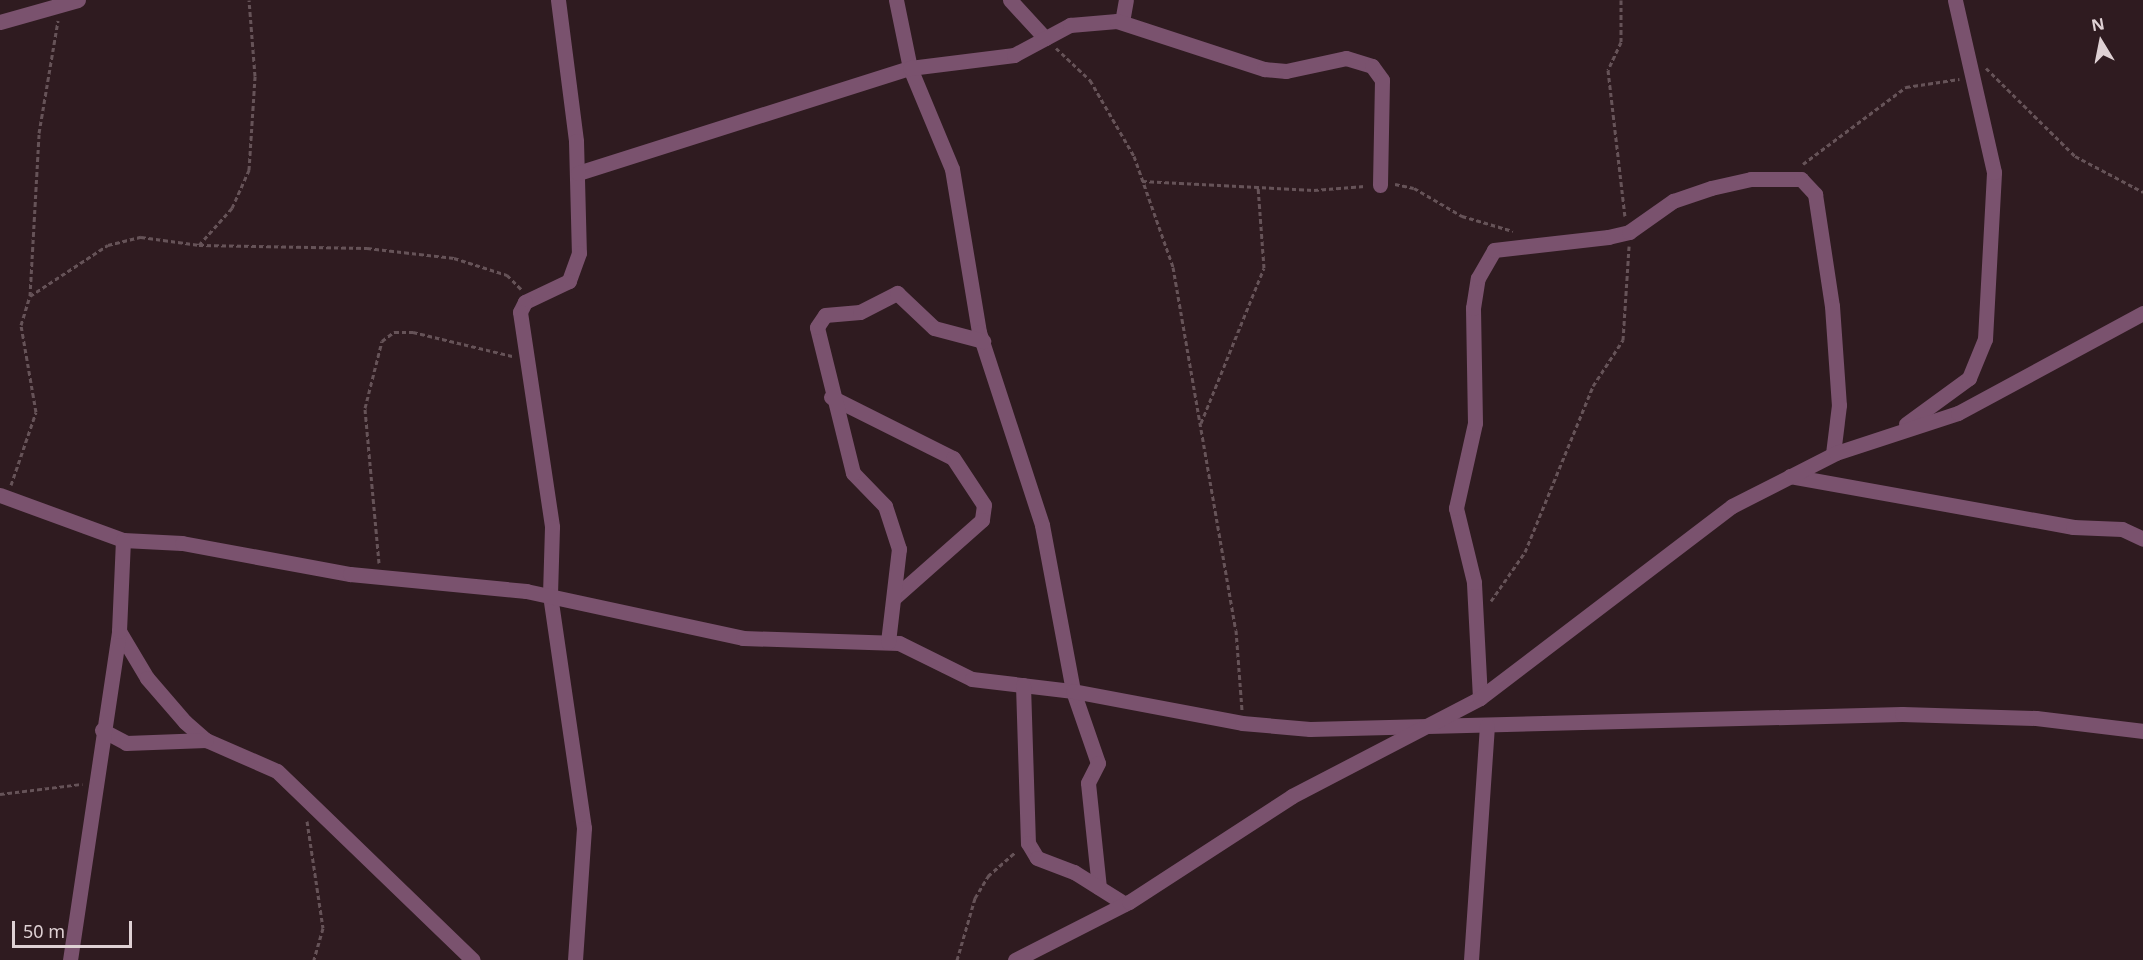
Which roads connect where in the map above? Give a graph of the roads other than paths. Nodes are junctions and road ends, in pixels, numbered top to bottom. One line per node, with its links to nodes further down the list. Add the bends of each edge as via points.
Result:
1 (78, 0): 7 (street)
2 (558, 0): 11 (street)
3 (896, 0): 10 (street)
4 (1010, 0): 9 (street)
5 (1126, 0): 8 (street)
6 (1955, 0): 16 (street, via 1969,52 1994,191 1983,351 1979,364 1953,394)
7 (0, 22)
8 (1122, 22): 9 (street, via 1070,25); 12 (street, via 1264,69 1286,71 1346,58 1372,66 1382,80)
9 (1045, 38): 10 (street, via 1014,55)
10 (910, 68): 11 (street); 14 (street, via 952,169)
11 (578, 173): 22 (street, via 574,273 561,287 531,299 520,312 552,527)
12 (1380, 185)
13 (2143, 313): 16 (street, via 1958,413)
14 (983, 341): 15 (street, via 934,328 902,294 860,312 825,315 818,333); 27 (street, via 1048,544)
15 (831, 397): 23 (street, via 853,473 885,506 893,524 899,549); 23 (street, via 953,458 984,505 982,520)
16 (1897, 430): 17 (street)
17 (1833, 454): 18 (street); 28 (street, via 1837,359 1815,194 1800,178 1752,178 1673,201 1629,232 1548,248 1502,247 1485,260 1473,308 1475,423 1456,508 1474,582)
18 (1790, 476): 20 (street, via 2073,527 2122,529); 28 (street, via 1732,506)
19 (3, 497): 21 (street)
20 (2143, 539)
21 (123, 540): 22 (street, via 182,543 381,576); 24 (street)
22 (550, 595): 25 (street, via 743,638); 38 (street, via 584,828)
23 (895, 597): 25 (street)
24 (119, 631): 31 (street); 33 (street, via 147,678)
25 (888, 642): 26 (street, via 910,646 956,674)
26 (1023, 685): 27 (street); 34 (street, via 1028,843 1037,858)
27 (1073, 691): 30 (street, via 1242,723 1310,729); 34 (street, via 1098,763 1089,783 1089,808)
28 (1480, 698): 30 (street)
29 (1487, 726): 30 (street); 32 (street, via 1902,714 2036,718); 40 (street)
30 (1416, 727): 35 (street, via 1292,796)
31 (102, 730): 33 (street, via 126,743); 36 (street)
32 (2143, 731)
33 (206, 740): 37 (street, via 277,771)
34 (1099, 887): 35 (street)
35 (1125, 904): 39 (street)
36 (70, 960)
37 (473, 960)
38 (575, 960)
39 (1015, 960)
40 (1471, 960)

